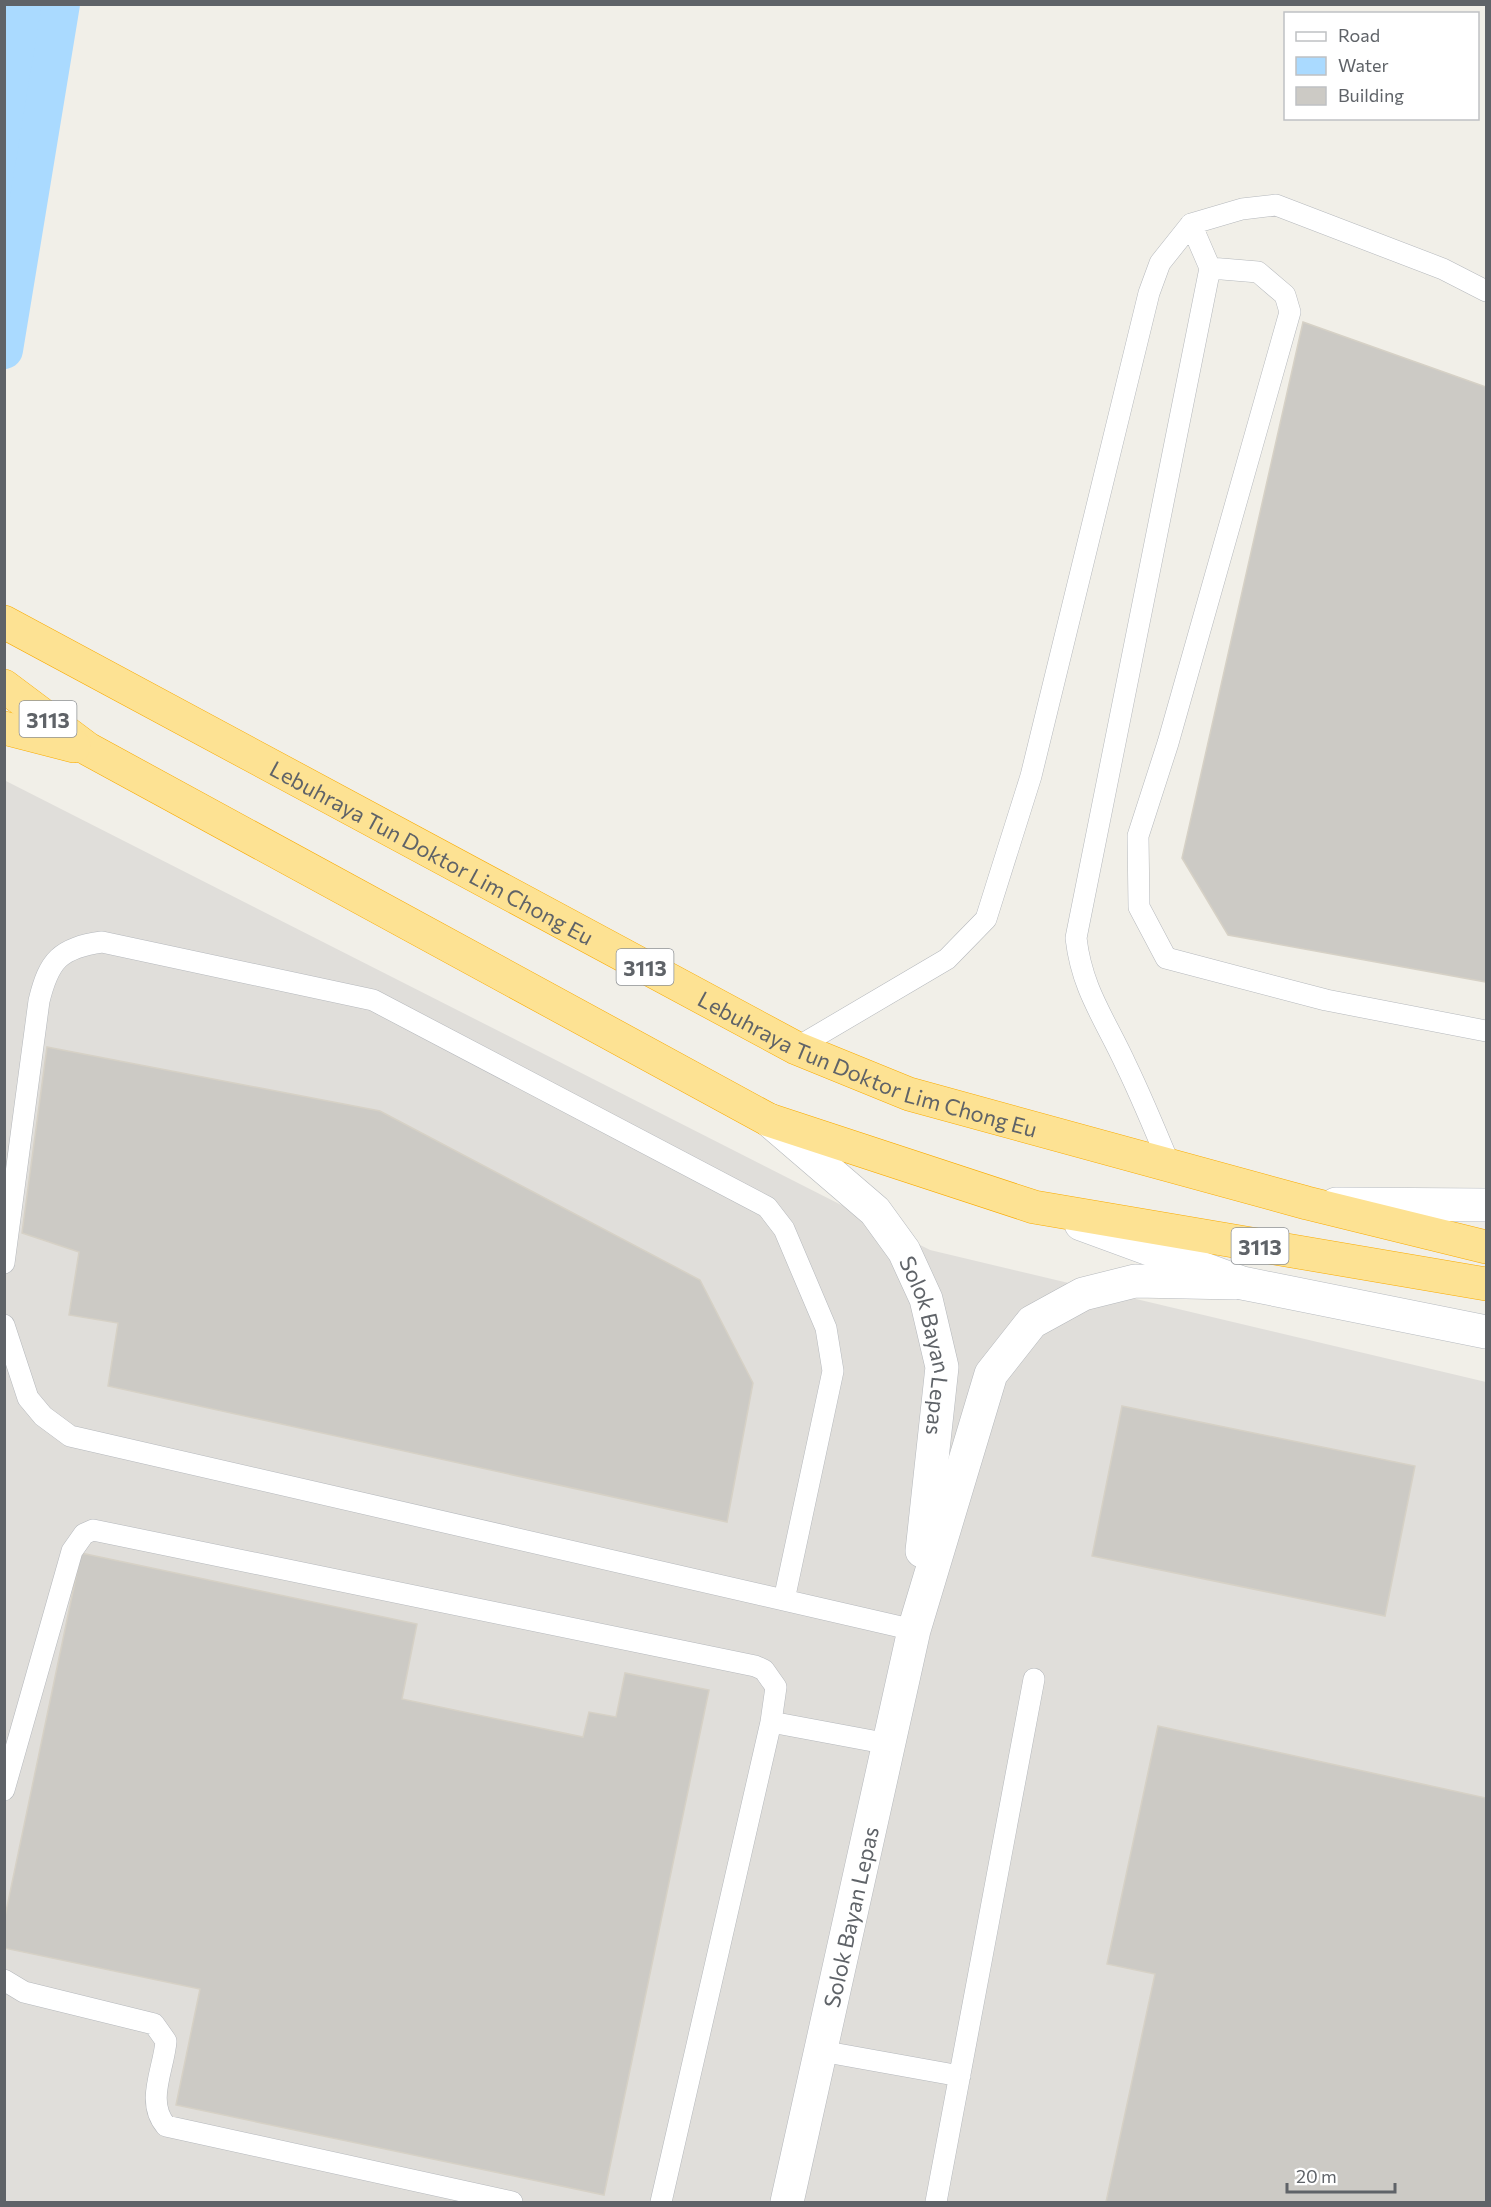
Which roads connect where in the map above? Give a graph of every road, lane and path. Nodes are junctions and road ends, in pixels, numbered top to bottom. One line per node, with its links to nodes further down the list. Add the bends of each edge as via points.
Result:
1 (1191, 224): 2 (lane); 3 (lane, via 1242,209 1276,205 1443,269); 9 (lane, via 1160,263 1149,293 1031,776 986,919 947,959)
2 (1210, 268): 8 (lane, via 1258,272 1285,295 1290,312 1138,836 1139,907 1166,958 1326,1000); 11 (lane, via 1076,938 1079,966 1092,999 1126,1064)
3 (1486, 291)
4 (14, 628): 9 (highway, Lebuhraya Tun Doktor Lim Chong Eu / 3113)
5 (6, 687): 7 (highway, 3113)
6 (4, 728): 7 (highway)
7 (88, 749): 10 (highway, 3113)
8 (1486, 1031)
9 (796, 1048): 11 (highway, Lebuhraya Tun Doktor Lim Chong Eu / 3113, via 909,1094)
10 (769, 1120): 14 (highway, 3113); 22 (street, Solok Bayan Lepas, via 875,1211 904,1251 926,1299 942,1367)
11 (1170, 1166): 12 (highway, Lebuhraya Tun Doktor Lim Chong Eu / 3113)
12 (1307, 1203): 13 (street); 15 (highway, Lebuhraya Tun Doktor Lim Chong Eu / 3113)
13 (1486, 1206)
14 (1034, 1207): 17 (street); 18 (highway, 3113)
15 (1486, 1247)
16 (4, 1263): 21 (lane, via 39,1000 44,979 57,957 77,946 102,942 373,999 766,1207 784,1229 826,1328 832,1371)
17 (1242, 1283): 20 (street); 22 (street, Solok Bayan Lepas, via 1135,1281 1083,1294 1032,1322 991,1374)
18 (1486, 1284)
19 (4, 1325): 21 (lane, via 28,1398 43,1416 70,1436)
20 (1486, 1332)
21 (784, 1600): 22 (lane)
22 (914, 1630): 25 (street, Solok Bayan Lepas)
23 (1034, 1679): 29 (lane)
24 (771, 1722): 25 (lane); 26 (lane, via 776,1687 764,1670 755,1666 93,1530 84,1534 72,1551); 31 (lane)
25 (889, 1744): 28 (street, Solok Bayan Lepas)
26 (4, 1790)
27 (4, 1980): 30 (lane, via 24,1992 154,2024 165,2041 156,2109 166,2126)
28 (821, 2051): 29 (lane); 32 (street, Solok Bayan Lepas)
29 (960, 2076): 33 (lane)
30 (512, 2202)
31 (661, 2202)
32 (787, 2202)
33 (936, 2202)

